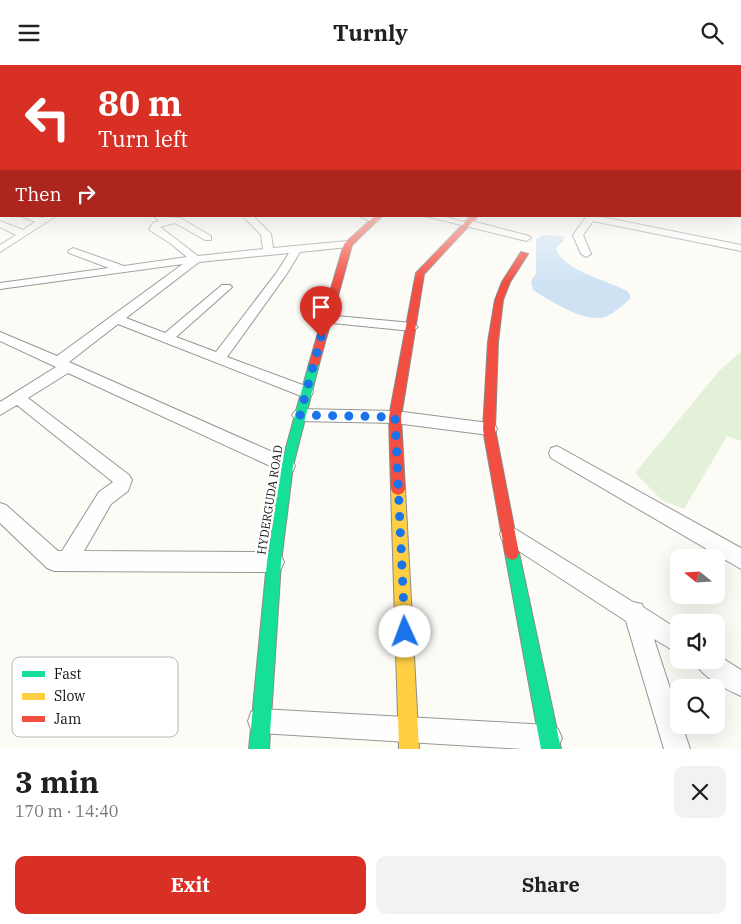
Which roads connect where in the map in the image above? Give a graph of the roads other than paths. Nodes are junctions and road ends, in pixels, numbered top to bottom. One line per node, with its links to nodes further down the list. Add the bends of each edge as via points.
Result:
1 (46, 220): 10 (street)
2 (161, 220): 21 (street, via 154,229)
3 (176, 220): 11 (street)
4 (250, 220): 18 (street, via 266,235)
5 (369, 220): 13 (street)
6 (590, 220): 20 (street, via 578,235)
7 (606, 220): 14 (street)
8 (470, 221): 12 (street); 27 (street, via 420,273)
9 (0, 224): 10 (street)
10 (23, 234): 15 (street)
11 (208, 238)
12 (526, 238)
13 (348, 244): 16 (street); 26 (street, HYDERGUDA ROAD)
14 (741, 248)
15 (0, 249)
16 (296, 250): 18 (street); 30 (street)
17 (73, 251): 22 (street)
18 (268, 253): 21 (street)
19 (524, 254): 37 (street, via 499,300 493,342)
20 (586, 254)
21 (196, 259): 22 (street); 25 (street)
22 (121, 269): 23 (street)
23 (0, 286)
24 (226, 287): 29 (street)
25 (116, 319): 29 (street); 31 (street)
26 (326, 319): 27 (street); 32 (street, HYDERGUDA ROAD)
27 (412, 327): 36 (street)
28 (0, 336): 31 (street)
29 (167, 339): 30 (street)
30 (218, 358): 32 (street)
31 (63, 364): 33 (street); 39 (street)
32 (306, 392): 35 (street, HYDERGUDA ROAD)
33 (18, 398): 34 (street); 43 (street, via 123,480 122,486 105,498)
34 (0, 409)
35 (300, 415): 36 (street); 39 (street, HYDERGUDA ROAD)
36 (395, 417): 37 (street); 50 (street)
37 (489, 429): 41 (street)
38 (557, 453): 42 (street)
39 (287, 467): 44 (street, HYDERGUDA ROAD)
40 (0, 511): 43 (street, via 54,561)
41 (508, 534): 45 (street); 51 (street)
42 (741, 559)
43 (68, 561): 44 (street)
44 (274, 562): 49 (street, HYDERGUDA ROAD)
45 (634, 612): 46 (street); 53 (street)
46 (670, 637)
47 (718, 669): 48 (street)
48 (741, 684)
49 (260, 721): 50 (street); 52 (street, HYDERGUDA ROAD)
50 (409, 739): 51 (street)
51 (550, 744)
52 (259, 749)
53 (677, 749)

